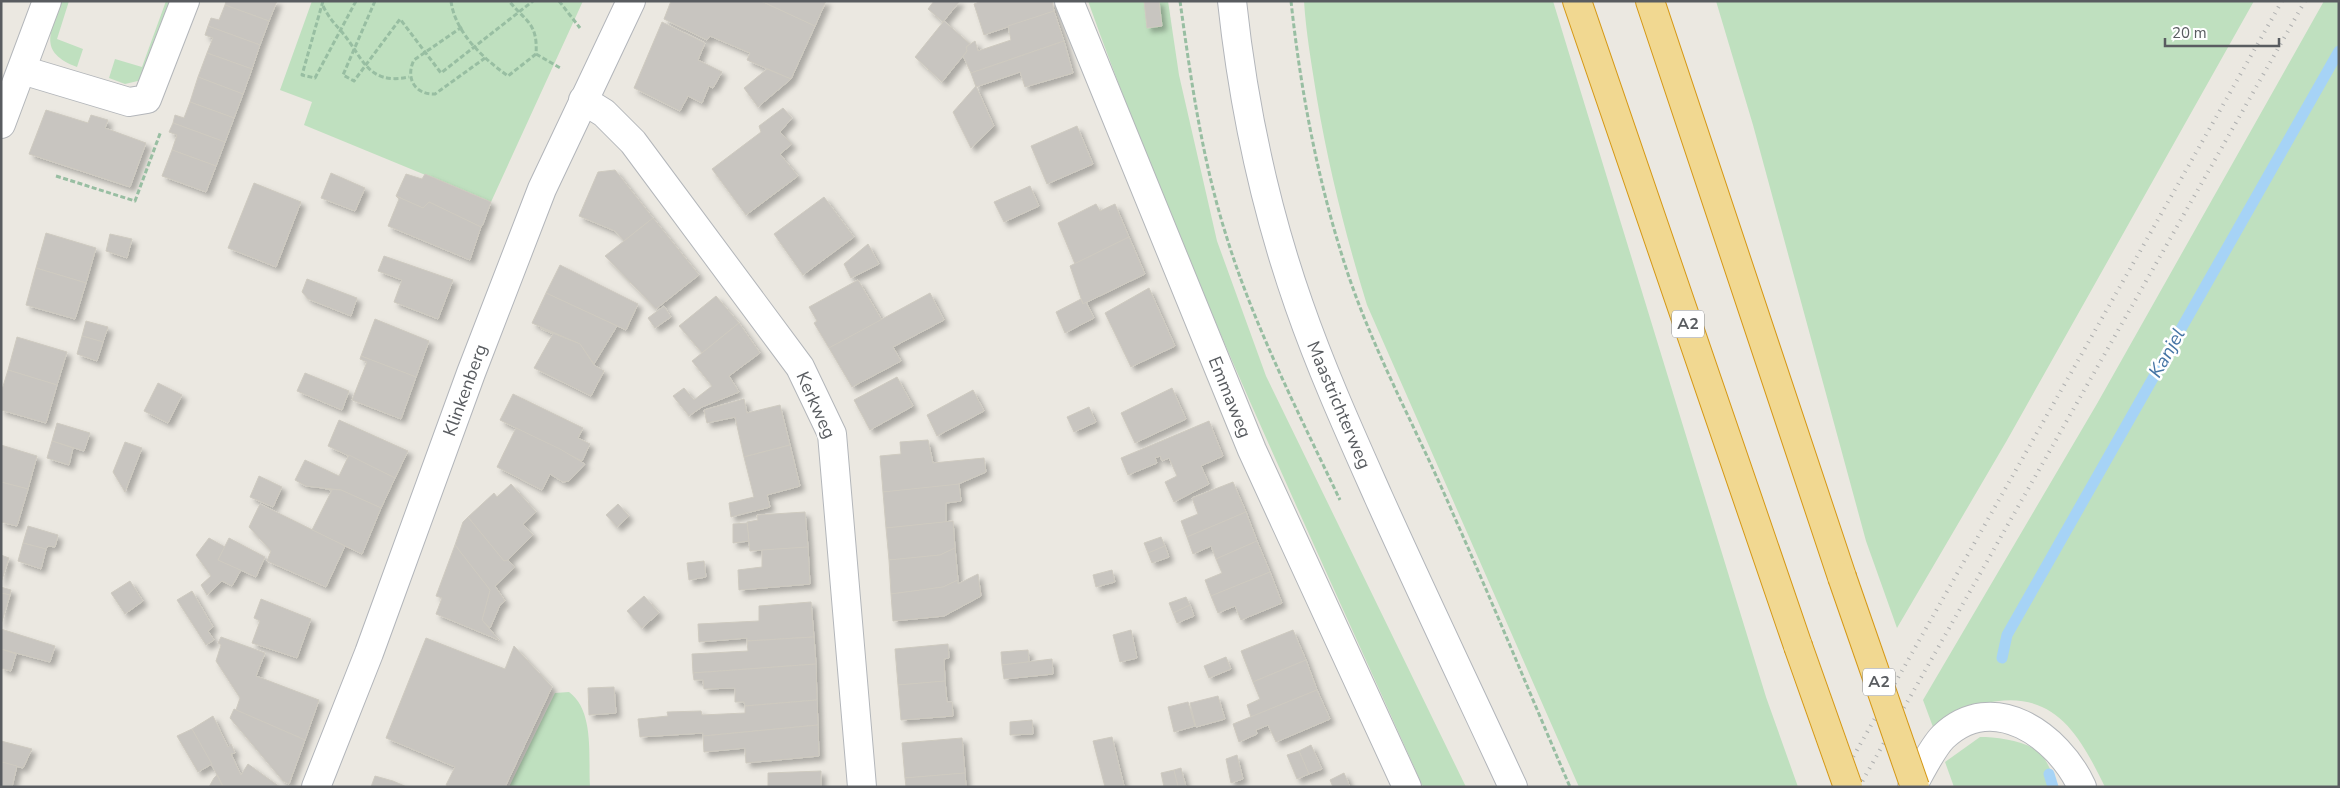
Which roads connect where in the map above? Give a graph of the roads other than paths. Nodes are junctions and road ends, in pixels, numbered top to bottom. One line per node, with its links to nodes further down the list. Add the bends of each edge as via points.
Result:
1 (47, 1): 8 (street)
2 (185, 1): 8 (street, via 147,99 129,102)
3 (631, 1): 9 (street, Klinkenberg)
4 (1069, 1): 13 (street, Emmaweg, via 1252,450)
5 (1232, 1): 14 (street, Maastrichterweg, via 1240,66 1260,170 1298,304 1356,446)
6 (1577, 1): 15 (highway, A2, bridge)
7 (1650, 1): 16 (highway, A2, bridge)
8 (22, 70): 10 (street)
9 (583, 100): 11 (street, Klinkenberg, via 542,189); 12 (street, Kerkweg, via 604,113 633,142 800,367 832,434)
10 (3, 112)
11 (316, 787)
12 (862, 787)
13 (1406, 787)
14 (1513, 787)
15 (1848, 787)
16 (1914, 787): 17 (street, via 1942,738 1970,720 2002,717 2028,727 2056,748)
17 (2082, 787)

